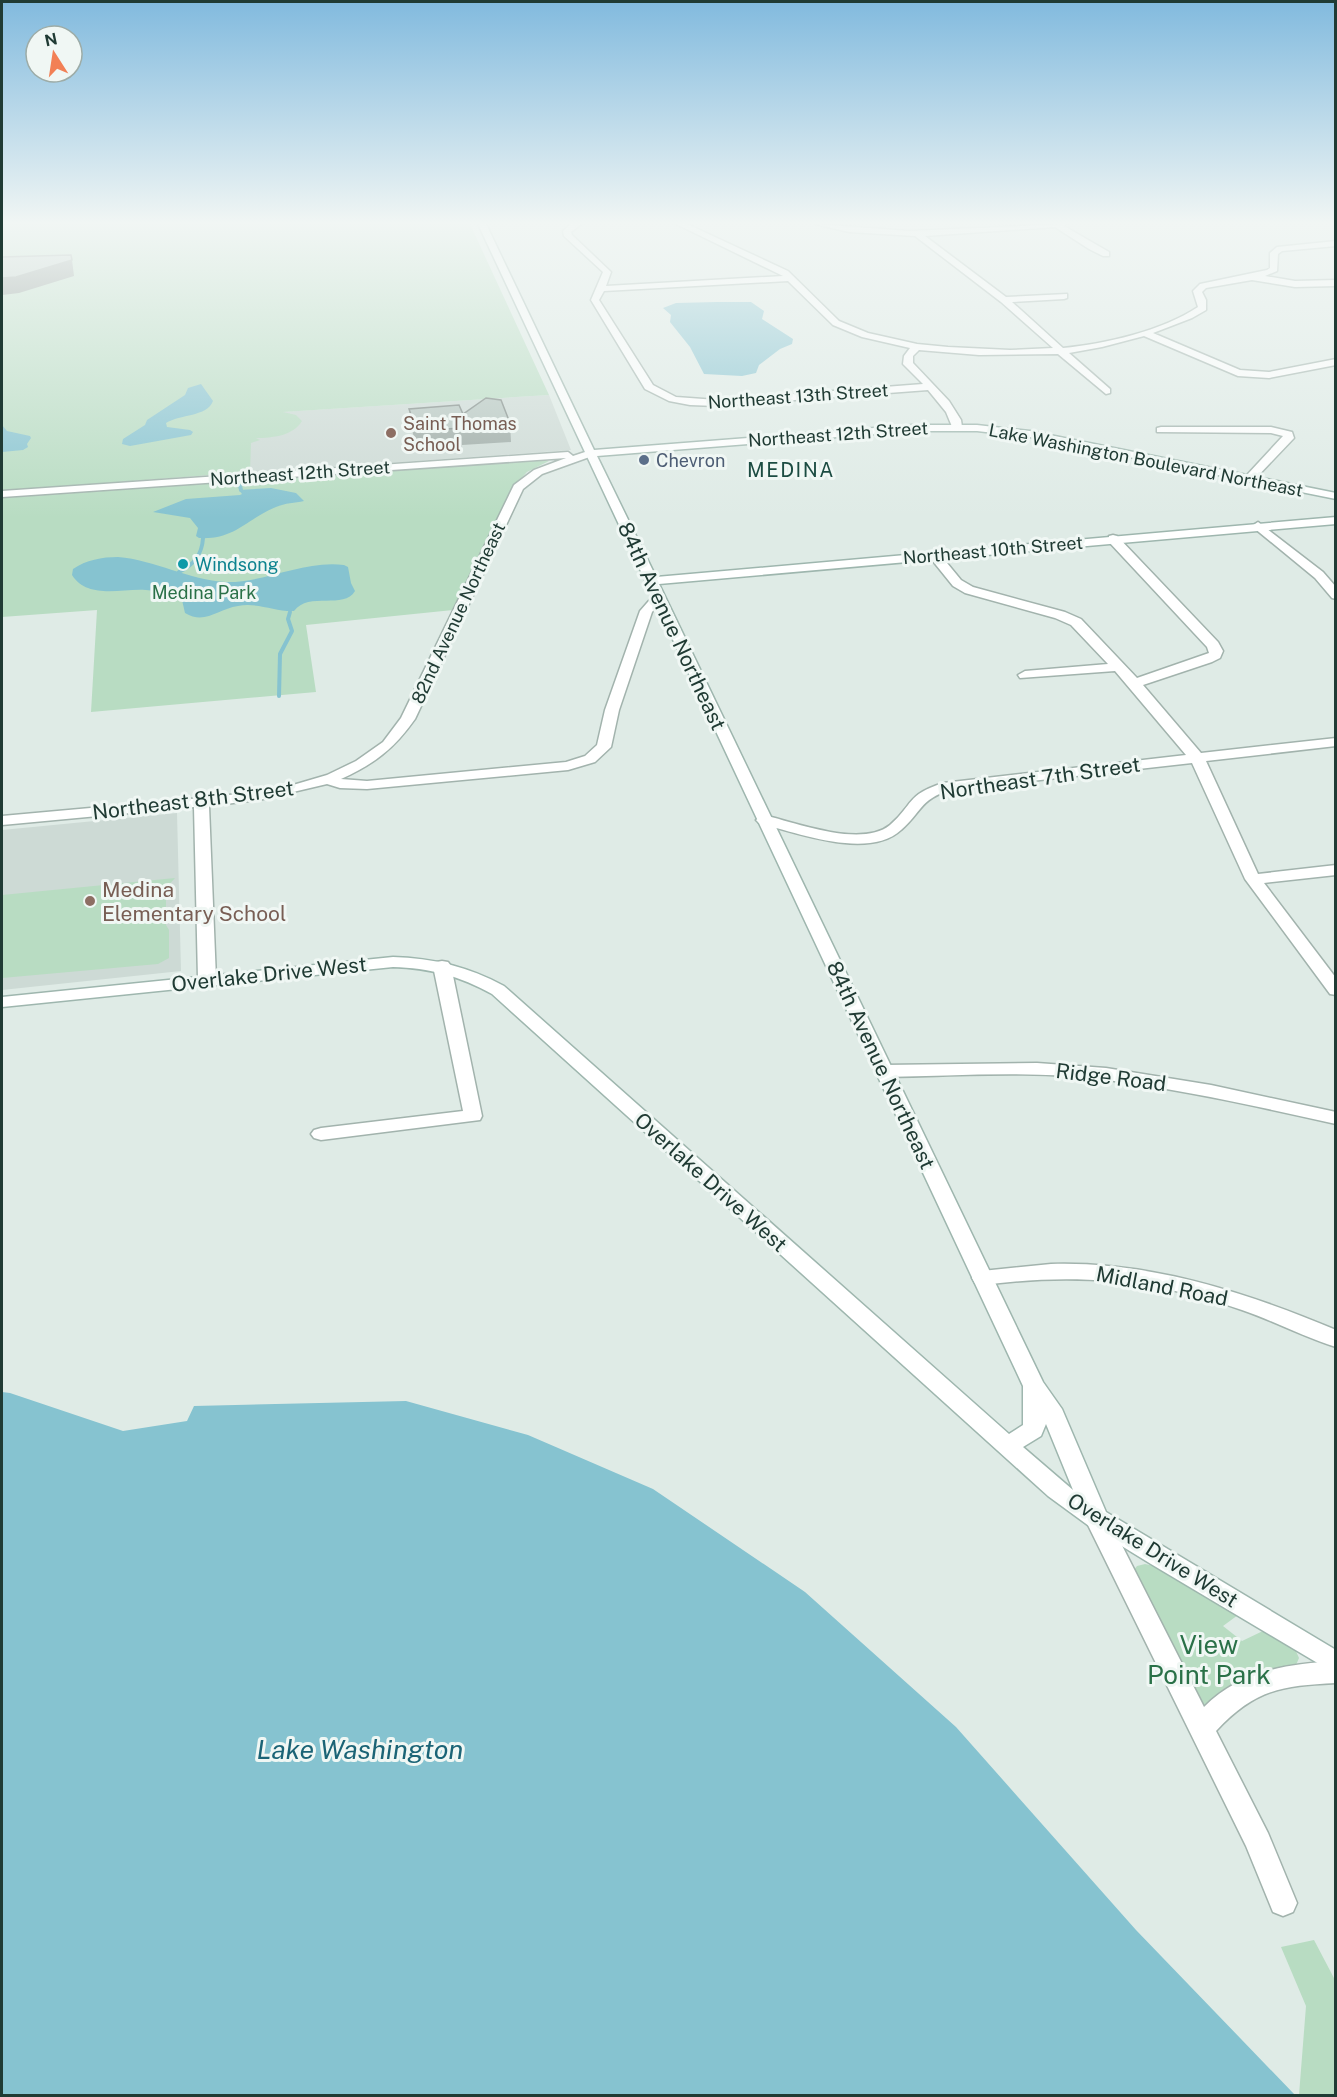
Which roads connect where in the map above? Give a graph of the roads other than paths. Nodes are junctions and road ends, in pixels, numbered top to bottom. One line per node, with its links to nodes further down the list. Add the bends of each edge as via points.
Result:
1 (528, 322): 14 (street, 84th Avenue Northeast)
2 (609, 322): 10 (street, Northeast 13th Street, via 649,387 669,398 688,402)
3 (836, 322): 7 (street, via 865,335)
4 (1029, 322): 8 (street)
5 (1175, 322): 6 (street)
6 (1146, 333): 8 (street, via 1117,343); 9 (street, via 1232,371 1258,375)
7 (917, 347): 8 (street, via 982,354); 10 (street, via 906,359)
8 (1062, 351): 11 (street)
9 (1335, 362)
10 (928, 387): 12 (street, via 949,407)
11 (1106, 391)
12 (957, 427): 15 (street, Northeast 12th Street); 18 (street, Lake Washington Boulevard Northeast, via 1034,435)
13 (1161, 430): 18 (street, via 1271,430 1288,434 1289,438)
14 (587, 446): 15 (street, Northeast 12th Street); 15 (street); 16 (street, Northeast 12th Street); 17 (street, 82nd Avenue Northeast); 25 (street, 84th Avenue Northeast)
15 (656, 448)
16 (536, 457): 17 (street, via 554,460); 19 (street, Northeast 12th Street)
17 (554, 466): 33 (street, 82nd Avenue Northeast, via 527,479 512,496 400,733 371,758)
18 (1250, 478): 20 (street, Lake Washington Boulevard Northeast)
19 (2, 494)
20 (1335, 496)
21 (1335, 520): 22 (street, Northeast 10th Street)
22 (1258, 526): 23 (street, Northeast 10th Street); 26 (street, via 1318,575)
23 (1113, 539): 24 (street, Northeast 10th Street); 30 (street, via 1216,651 1207,659)
24 (934, 555): 25 (street, Northeast 10th Street); 28 (street, via 957,583 969,590 1076,622)
25 (650, 581): 27 (street, 84th Avenue Northeast)
26 (1335, 595)
27 (658, 598): 33 (street, Northeast 8th Street, via 646,611 612,710 604,747 596,755 568,766 367,785 340,784); 35 (street, 84th Avenue Northeast)
28 (1118, 667): 29 (street); 30 (street)
29 (1025, 675)
30 (1134, 683): 32 (street)
31 (1335, 742): 32 (street, Northeast 7th Street)
32 (1197, 758): 35 (street, Northeast 7th Street, via 948,786 923,795 896,828 872,838 845,838); 38 (street)
33 (327, 779): 34 (street, Northeast 8th Street, via 281,792)
34 (201, 802): 36 (street, Northeast 8th Street); 40 (street)
35 (764, 820): 43 (street, 84th Avenue Northeast)
36 (2, 821)
37 (1335, 870): 38 (street)
38 (1253, 879): 41 (street)
39 (442, 966): 40 (street, Overlake Drive West, via 367,963); 45 (street, via 473,1116); 49 (street, Overlake Drive West, via 478,978 498,990)
40 (207, 980): 42 (street, Overlake Drive West)
41 (1335, 990)
42 (2, 1002)
43 (884, 1071): 44 (street, Ridge Road, via 1037,1068 1106,1074 1211,1091); 46 (street, 84th Avenue Northeast)
44 (1335, 1118)
45 (321, 1134)
46 (982, 1278): 47 (street, Midland Road, via 1090,1271 1125,1274 1231,1299); 48 (street, 84th Avenue Northeast)
47 (1335, 1339)
48 (1034, 1386): 49 (street, via 1033,1430); 50 (street, 84th Avenue Northeast, via 1051,1409)
49 (1006, 1447): 50 (street, Overlake Drive West)
50 (1097, 1519): 51 (street, Overlake Drive West); 53 (street, 84th Avenue Northeast)
51 (1335, 1663)
52 (1335, 1672): 53 (street, via 1282,1677 1251,1686 1227,1701)
53 (1202, 1728): 54 (street, 84th Avenue Northeast)
54 (1283, 1903)

